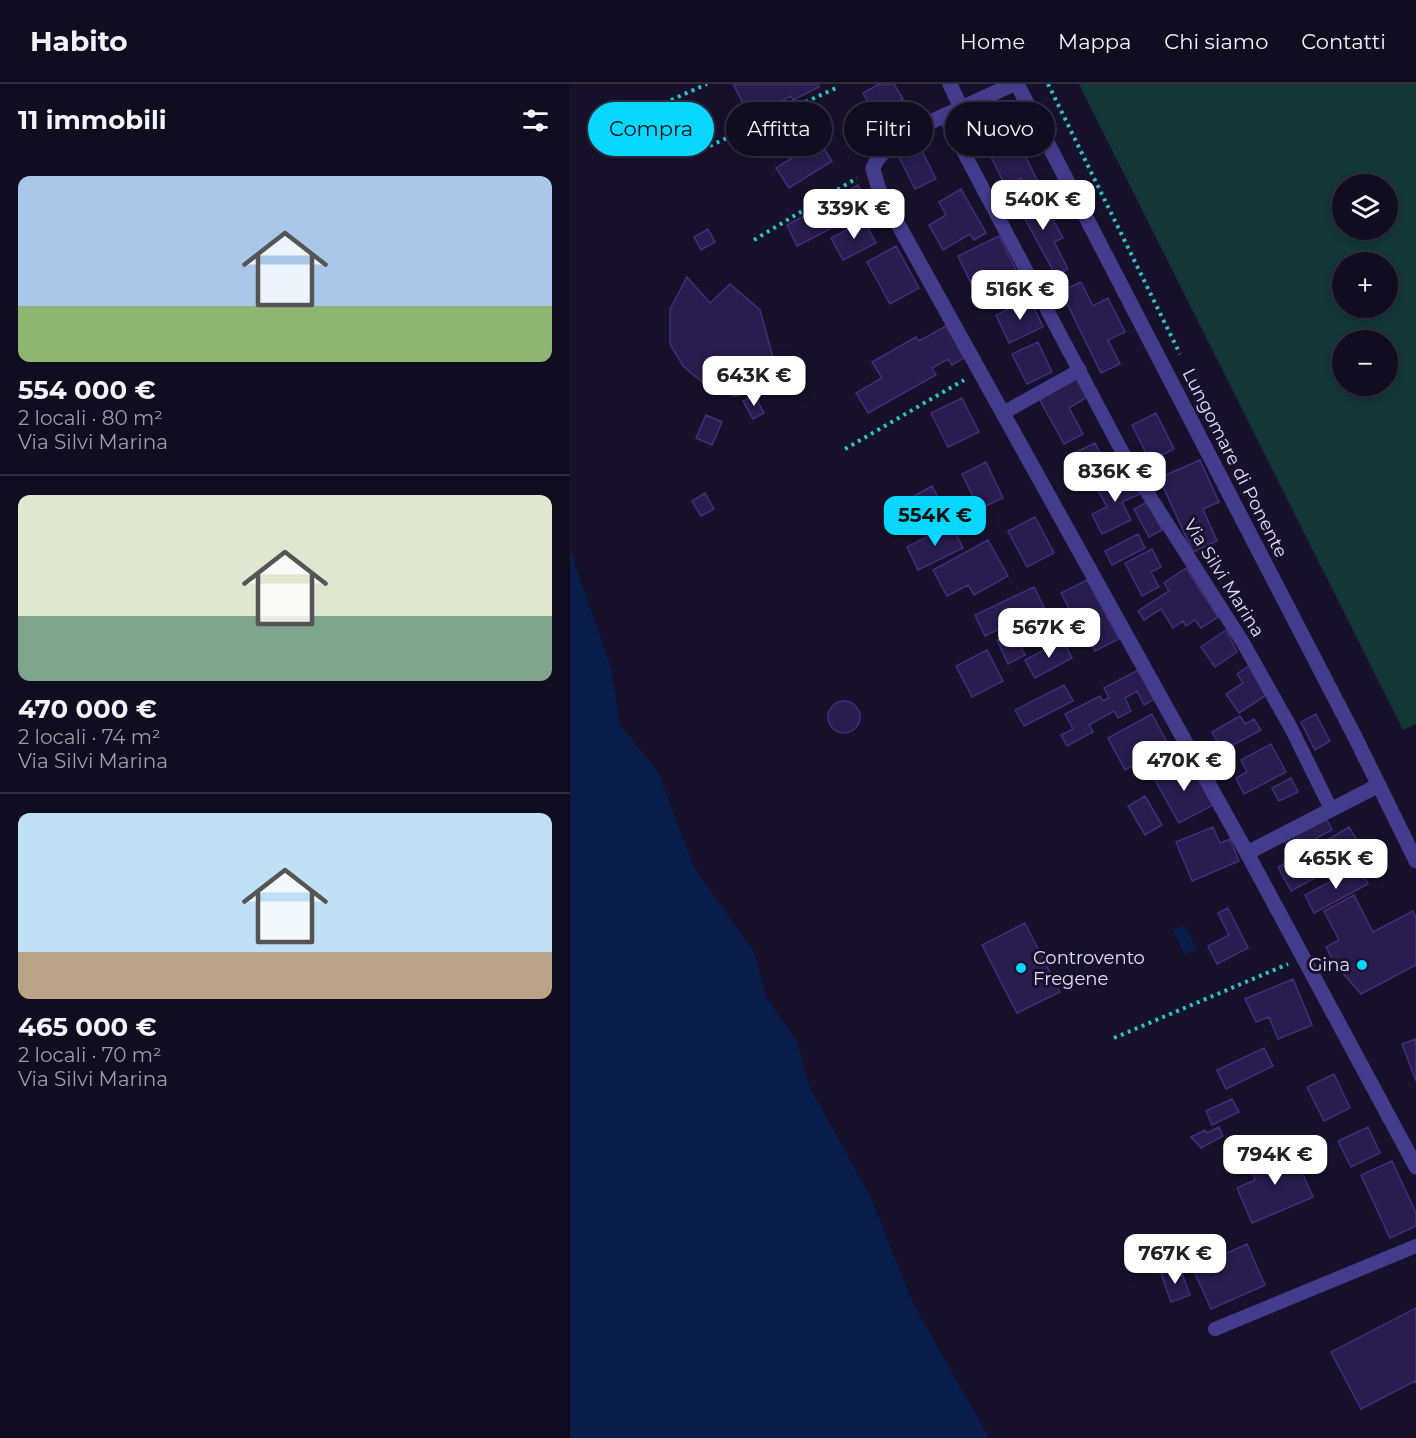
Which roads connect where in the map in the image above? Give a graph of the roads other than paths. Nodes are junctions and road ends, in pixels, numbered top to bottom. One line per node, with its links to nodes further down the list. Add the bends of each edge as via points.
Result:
1 (950, 84): 3 (street)
2 (1015, 84): 4 (street); 9 (street, Lungomare di Ponente)
3 (958, 102)
4 (974, 102)
5 (945, 115): 8 (street, via 883,153 873,169 879,190)
6 (967, 156): 7 (lane, Via Silvi Marina)
7 (1080, 370): 8 (lane); 10 (lane, Via Silvi Marina, via 1126,459 1242,641)
8 (1003, 414): 11 (street)
9 (1379, 785): 10 (street); 12 (street, Lungomare di Ponente)
10 (1331, 809): 11 (street)
11 (1247, 853): 13 (street)
12 (1416, 861)
13 (1416, 1167)
14 (1416, 1245): 15 (lane)
15 (1215, 1329)

